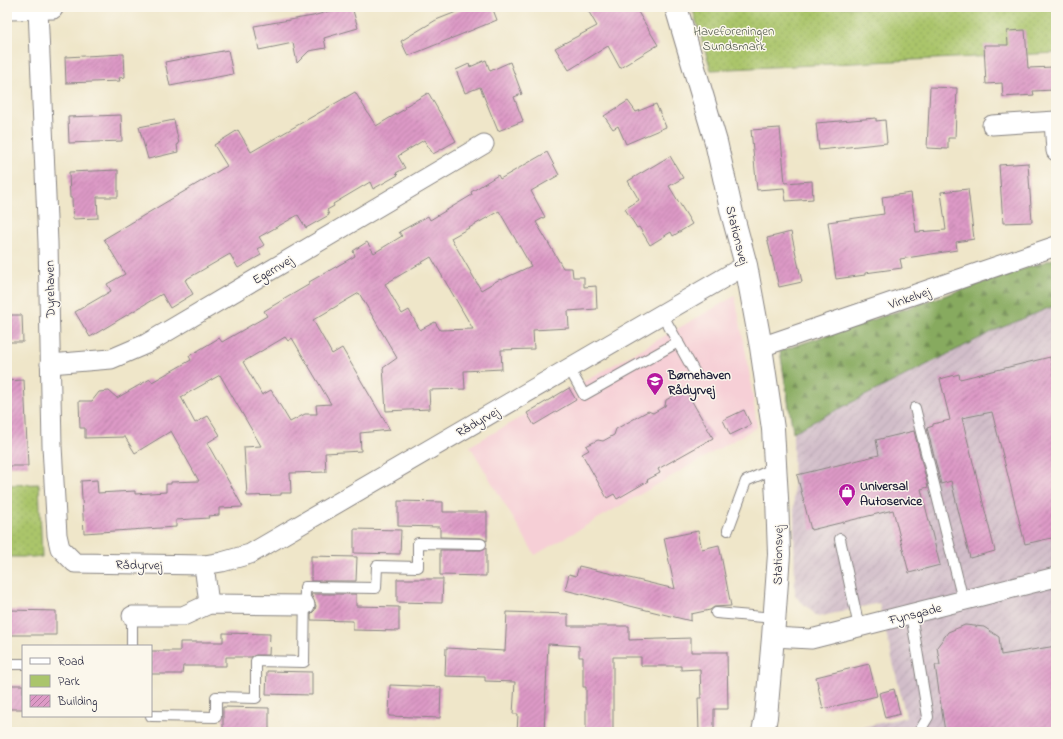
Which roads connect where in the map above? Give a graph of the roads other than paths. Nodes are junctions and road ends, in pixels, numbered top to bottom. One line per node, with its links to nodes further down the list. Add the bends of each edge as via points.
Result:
1 (676, 7): 8 (street, Stationsvej, via 716,142)
2 (9, 10): 12 (street, Dyrehaven, via 46,9)
3 (1055, 121): 4 (street); 6 (street)
4 (992, 125)
5 (484, 144): 12 (street, Egernvej, via 146,344 111,359)
6 (1056, 151)
7 (1056, 246): 11 (street, Vinkelvej)
8 (746, 265): 9 (street, Rådyrvej); 11 (street, Stationsvej)
9 (662, 314): 10 (lane); 13 (street, Rådyrvej)
10 (678, 342): 13 (lane, via 584,395); 14 (lane)
11 (761, 347): 16 (street, Stationsvej, via 773,429)
12 (50, 364): 20 (street, Dyrehaven, via 57,535 60,548)
13 (569, 368): 21 (street, Rådyrvej, via 250,554)
14 (695, 372)
15 (915, 408): 23 (lane)
16 (775, 468): 17 (lane, via 746,481); 29 (street, Stationsvej, via 778,554)
17 (728, 530)
18 (840, 539): 30 (lane)
19 (481, 544): 25 (lane, via 418,543 418,567 377,566 376,588 305,587)
20 (74, 563): 21 (street, Rådyrvej)
21 (204, 565): 24 (street)
22 (1056, 577): 23 (street, Fynsgade)
23 (963, 600): 27 (street, Fynsgade)
24 (209, 604): 25 (street); 28 (street, via 183,616)
25 (305, 605): 34 (lane, via 304,662 256,662 256,698 216,697 216,717)
26 (716, 613): 29 (lane)
27 (911, 614): 30 (street, Fynsgade); 36 (lane, via 928,717)
28 (132, 616): 31 (lane)
29 (774, 627): 30 (street, Fynsgade, via 811,639); 35 (street, Stationsvej)
30 (858, 627)
31 (132, 645)
32 (7, 664): 33 (lane)
33 (22, 664)
34 (152, 716)
35 (763, 732)
36 (919, 732)

